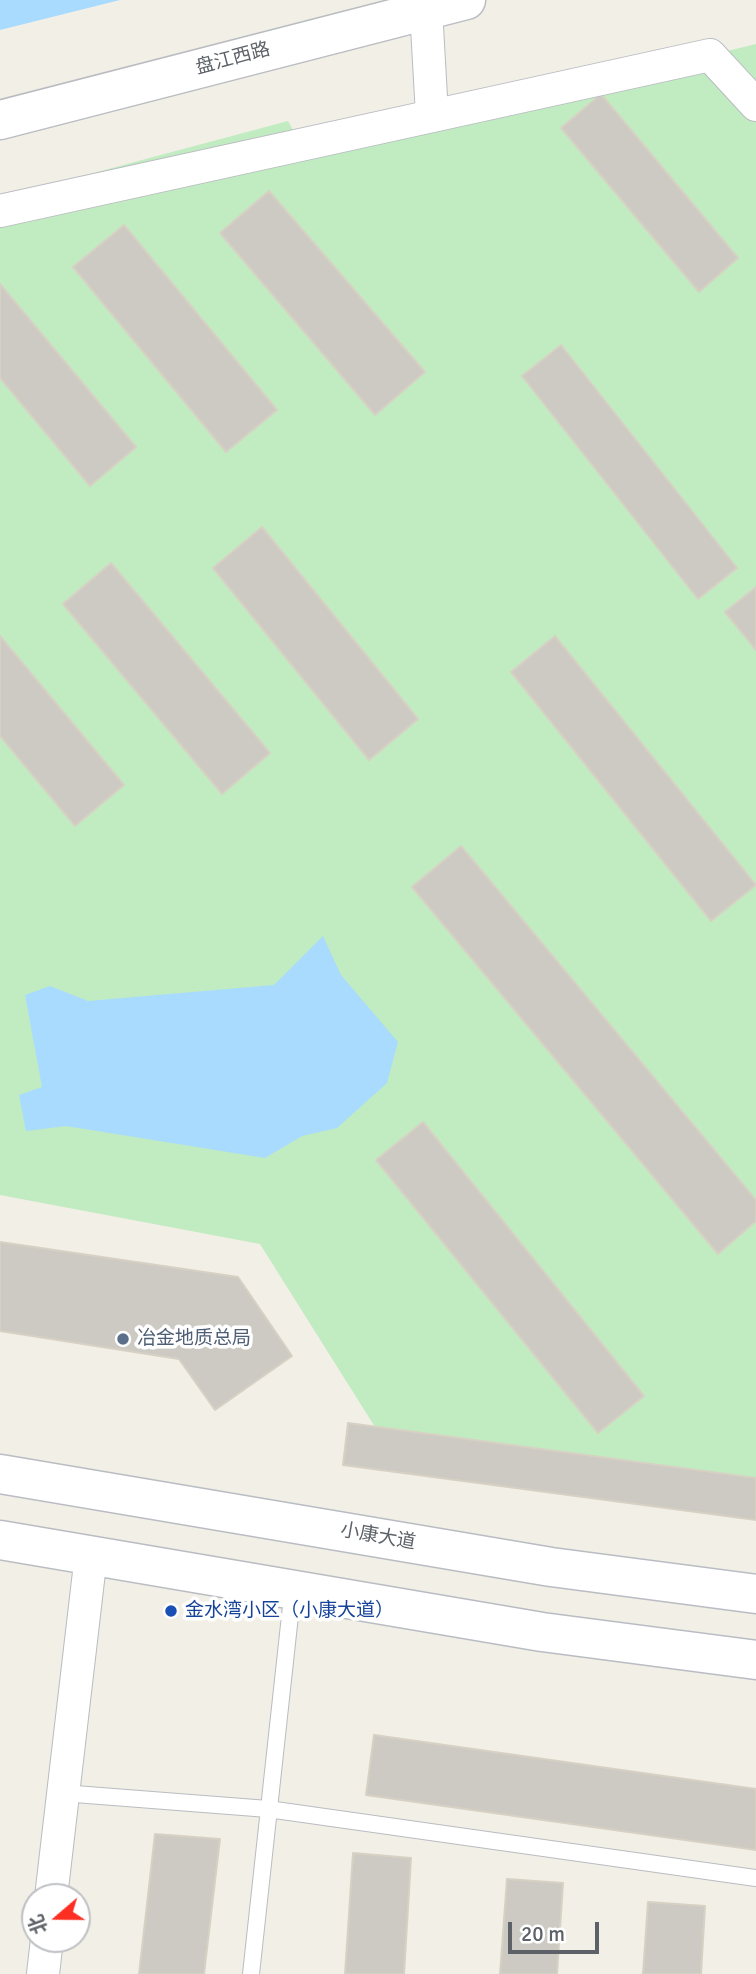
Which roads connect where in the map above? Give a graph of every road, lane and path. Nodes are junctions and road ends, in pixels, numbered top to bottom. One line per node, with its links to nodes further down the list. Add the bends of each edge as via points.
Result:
1 (466, 0): 2 (main road, 盘江西路)
2 (426, 9): 4 (street); 5 (main road, 盘江西路)
3 (756, 105): 4 (street, via 710,55)
4 (432, 115): 6 (street)
5 (0, 120)
6 (0, 211)
7 (0, 1474): 11 (main road, 小康大道, via 551,1567)
8 (0, 1540): 9 (main road)
9 (91, 1555): 10 (main road); 13 (street)
10 (293, 1588): 12 (main road, via 542,1632); 14 (lane)
11 (756, 1594)
12 (756, 1660)
13 (62, 1793): 14 (lane); 16 (street)
14 (268, 1809): 15 (lane); 19 (lane)
15 (756, 1878)
16 (52, 1883)
17 (45, 1953): 18 (street)
18 (43, 1974)
19 (251, 1974)

